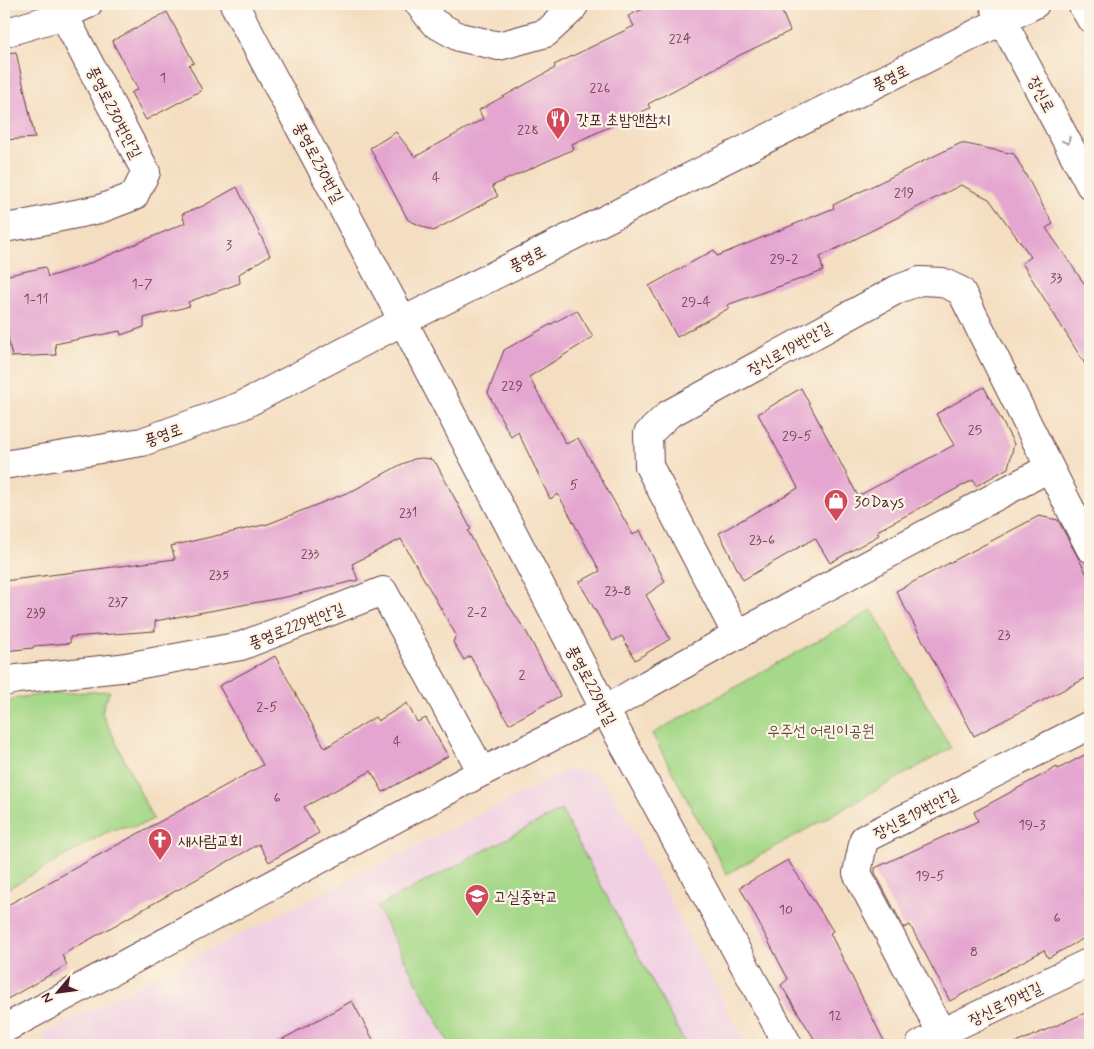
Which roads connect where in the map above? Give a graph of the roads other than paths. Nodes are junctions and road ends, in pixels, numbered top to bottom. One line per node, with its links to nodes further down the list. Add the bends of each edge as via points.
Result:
1 (234, 4): 12 (street, 풍영로230번길)
2 (419, 4): 3 (street, via 434,23 459,37 498,46 546,33)
3 (575, 4)
4 (1035, 4): 7 (street, 풍영로)
5 (1082, 4): 8 (street)
6 (70, 7): 9 (street, 풍영로230번안길); 11 (street, 풍영로230번안길, via 146,172 134,196 100,210)
7 (998, 12): 10 (street, 장신로, one-way to 10); 12 (street, 풍영로)
8 (1090, 18)
9 (4, 33)
10 (1090, 185)
11 (4, 228)
12 (403, 320): 13 (street, 풍영로, via 241,406 142,442); 18 (street, 풍영로229번길)
13 (4, 465)
14 (1049, 468): 15 (street, 장신로19번안길); 16 (street); 16 (street, 장신로19번안길, via 961,291 942,282 920,281 898,289 669,414 648,434 650,466)
15 (1090, 548)
16 (737, 635): 18 (street)
17 (4, 682): 20 (street, 풍영로229번안길, via 120,668 241,646 383,591)
18 (605, 710): 20 (street); 24 (street, 풍영로229번길)
19 (1090, 725): 23 (street, 장신로19번안길, via 864,839 857,873)
20 (482, 772): 22 (street)
21 (1090, 962): 23 (street, 장신로19번길)
22 (4, 1029)
23 (936, 1041)
24 (788, 1045)

